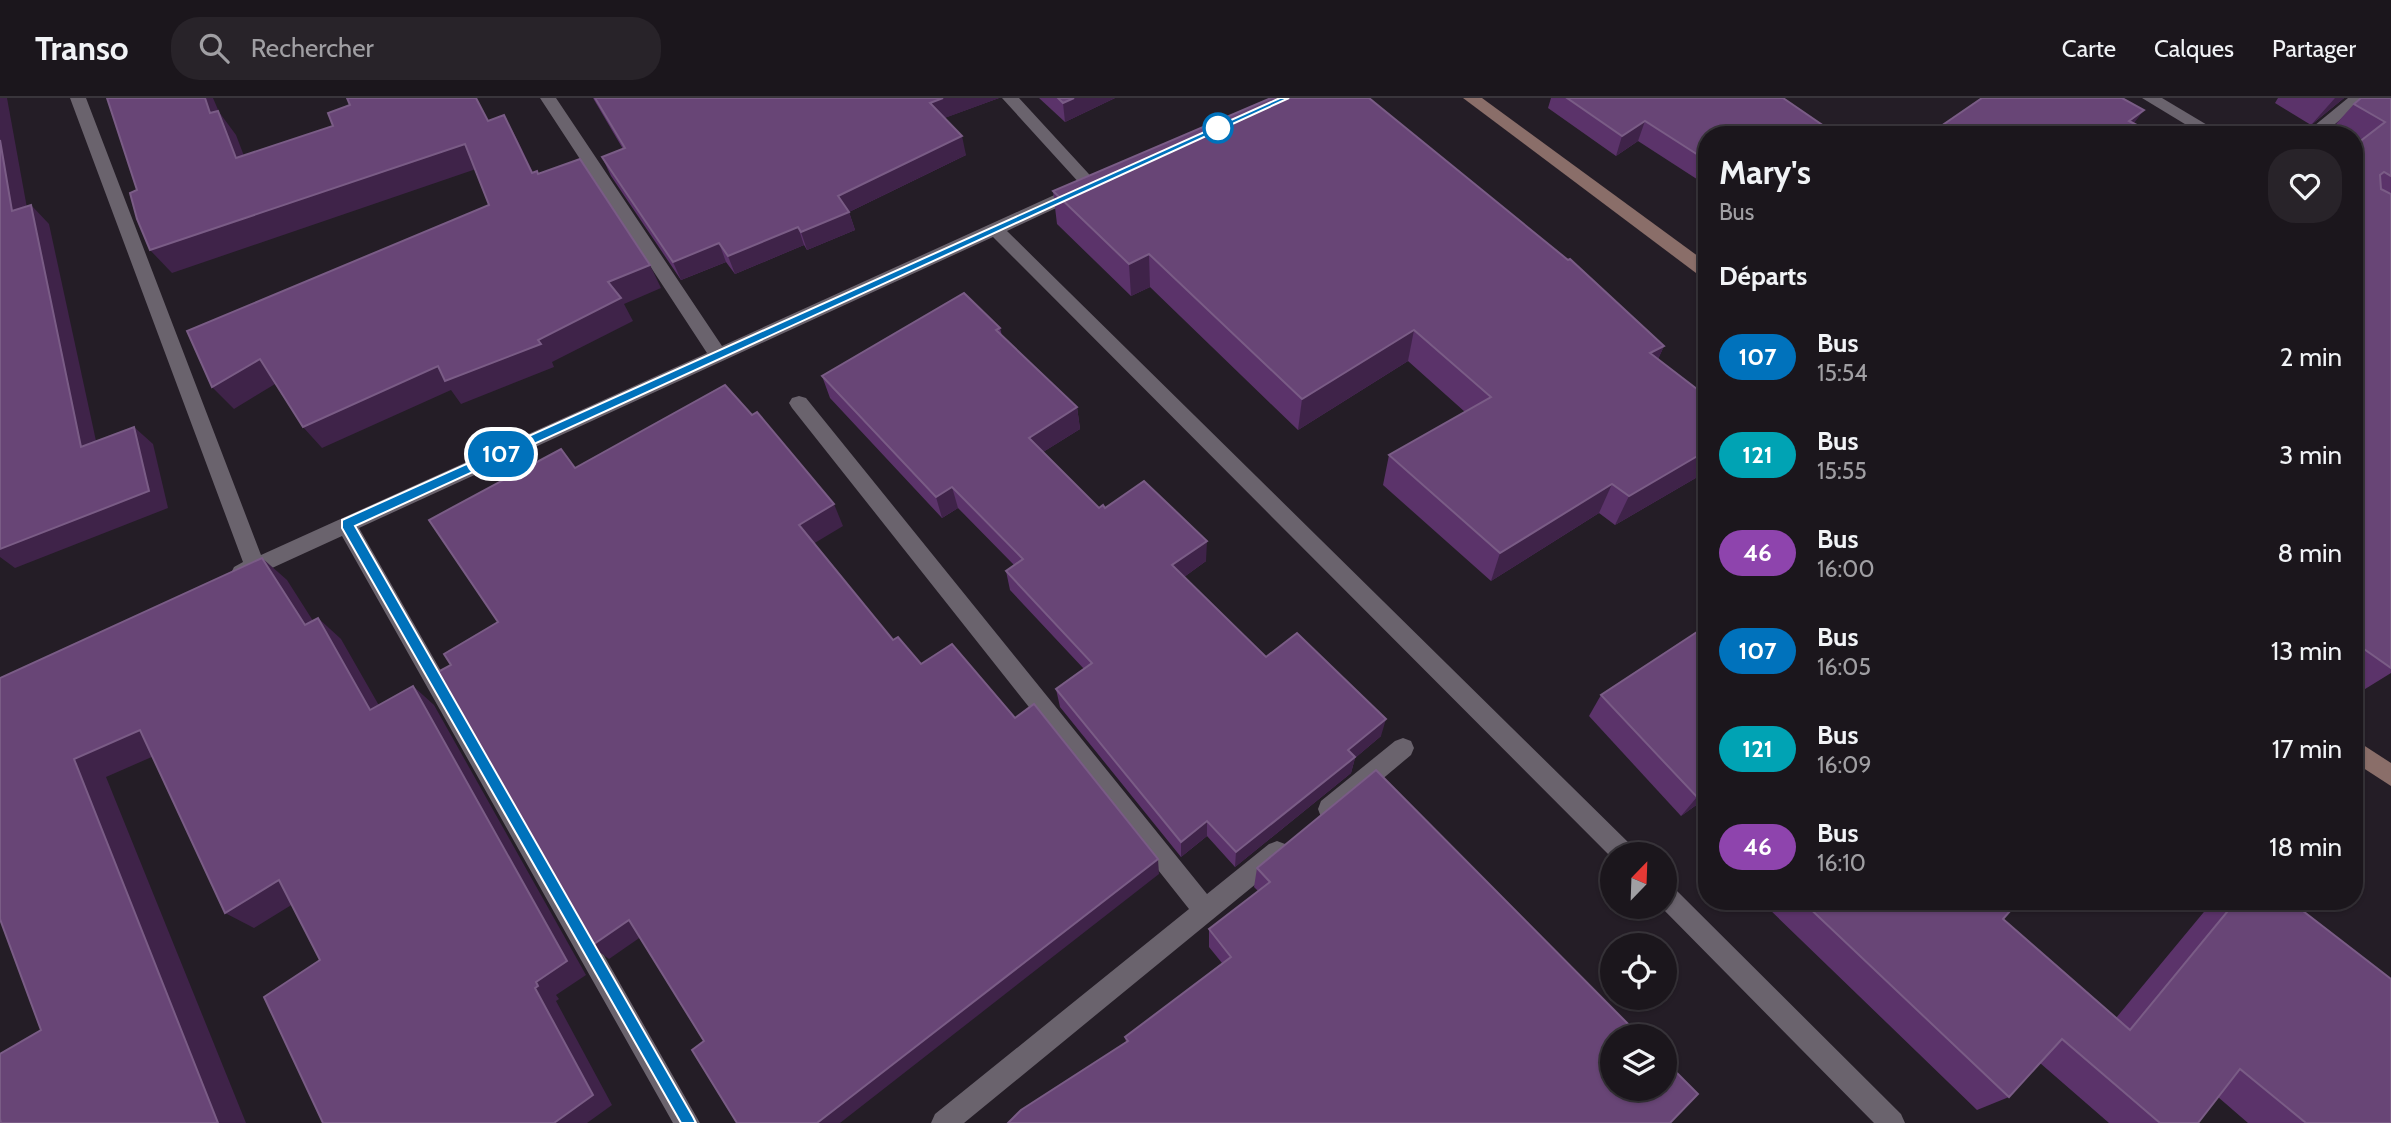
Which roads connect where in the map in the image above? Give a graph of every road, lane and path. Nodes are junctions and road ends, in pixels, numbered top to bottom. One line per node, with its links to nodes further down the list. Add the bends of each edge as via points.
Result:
1 (78, 98): 14 (street)
2 (548, 98): 11 (street)
3 (1010, 98): 9 (street, via 1097,182)
4 (1471, 98): 10 (street)
5 (2150, 98): 7 (street)
6 (2358, 98): 8 (street)
7 (2200, 126)
8 (2322, 126)
9 (995, 229): 11 (street); 19 (street)
10 (1698, 265)
11 (718, 355): 13 (street)
12 (799, 403): 21 (street)
13 (346, 524): 14 (street); 22 (street)
14 (255, 566): 15 (street)
15 (219, 583)
16 (1402, 748): 21 (street)
17 (2363, 756): 18 (street)
18 (2391, 776)
19 (1612, 842)
20 (1677, 907): 24 (street)
21 (1206, 911): 23 (street)
22 (687, 1123)
23 (944, 1123)
24 (1892, 1123)

